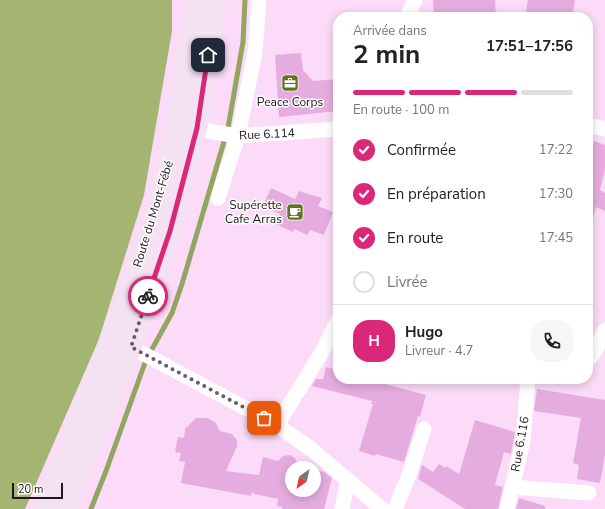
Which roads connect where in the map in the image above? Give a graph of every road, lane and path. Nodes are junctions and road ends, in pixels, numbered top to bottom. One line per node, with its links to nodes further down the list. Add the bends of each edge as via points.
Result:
1 (194, 0): 22 (street, Route du Mont-Fébé, via 194,14 172,149 152,225)
2 (216, 0): 7 (street, Route du Mont-Fébé)
3 (259, 0): 10 (street, via 255,52)
4 (415, 0): 5 (street)
5 (409, 12)
6 (593, 126): 9 (street)
7 (197, 128): 10 (street, Rue 6.114); 14 (street, Route du Mont-Fébé, via 170,231)
8 (333, 129): 10 (street, Rue 6.114)
9 (605, 129)
10 (238, 136): 11 (street)
11 (218, 198)
12 (333, 330): 17 (street)
13 (605, 330): 15 (street)
14 (131, 347): 17 (street); 23 (street, Route du Mont-Fébé)
15 (593, 354)
16 (528, 384): 20 (street, Rue 6.116, via 523,441)
17 (277, 425): 19 (street)
18 (424, 429): 26 (street)
19 (348, 480): 24 (street); 25 (street)
20 (512, 487): 21 (street); 27 (street, Rue 6.116)
21 (589, 493)
22 (44, 509)
23 (66, 509)
24 (342, 509)
25 (382, 509)
26 (395, 509)
27 (507, 509)

